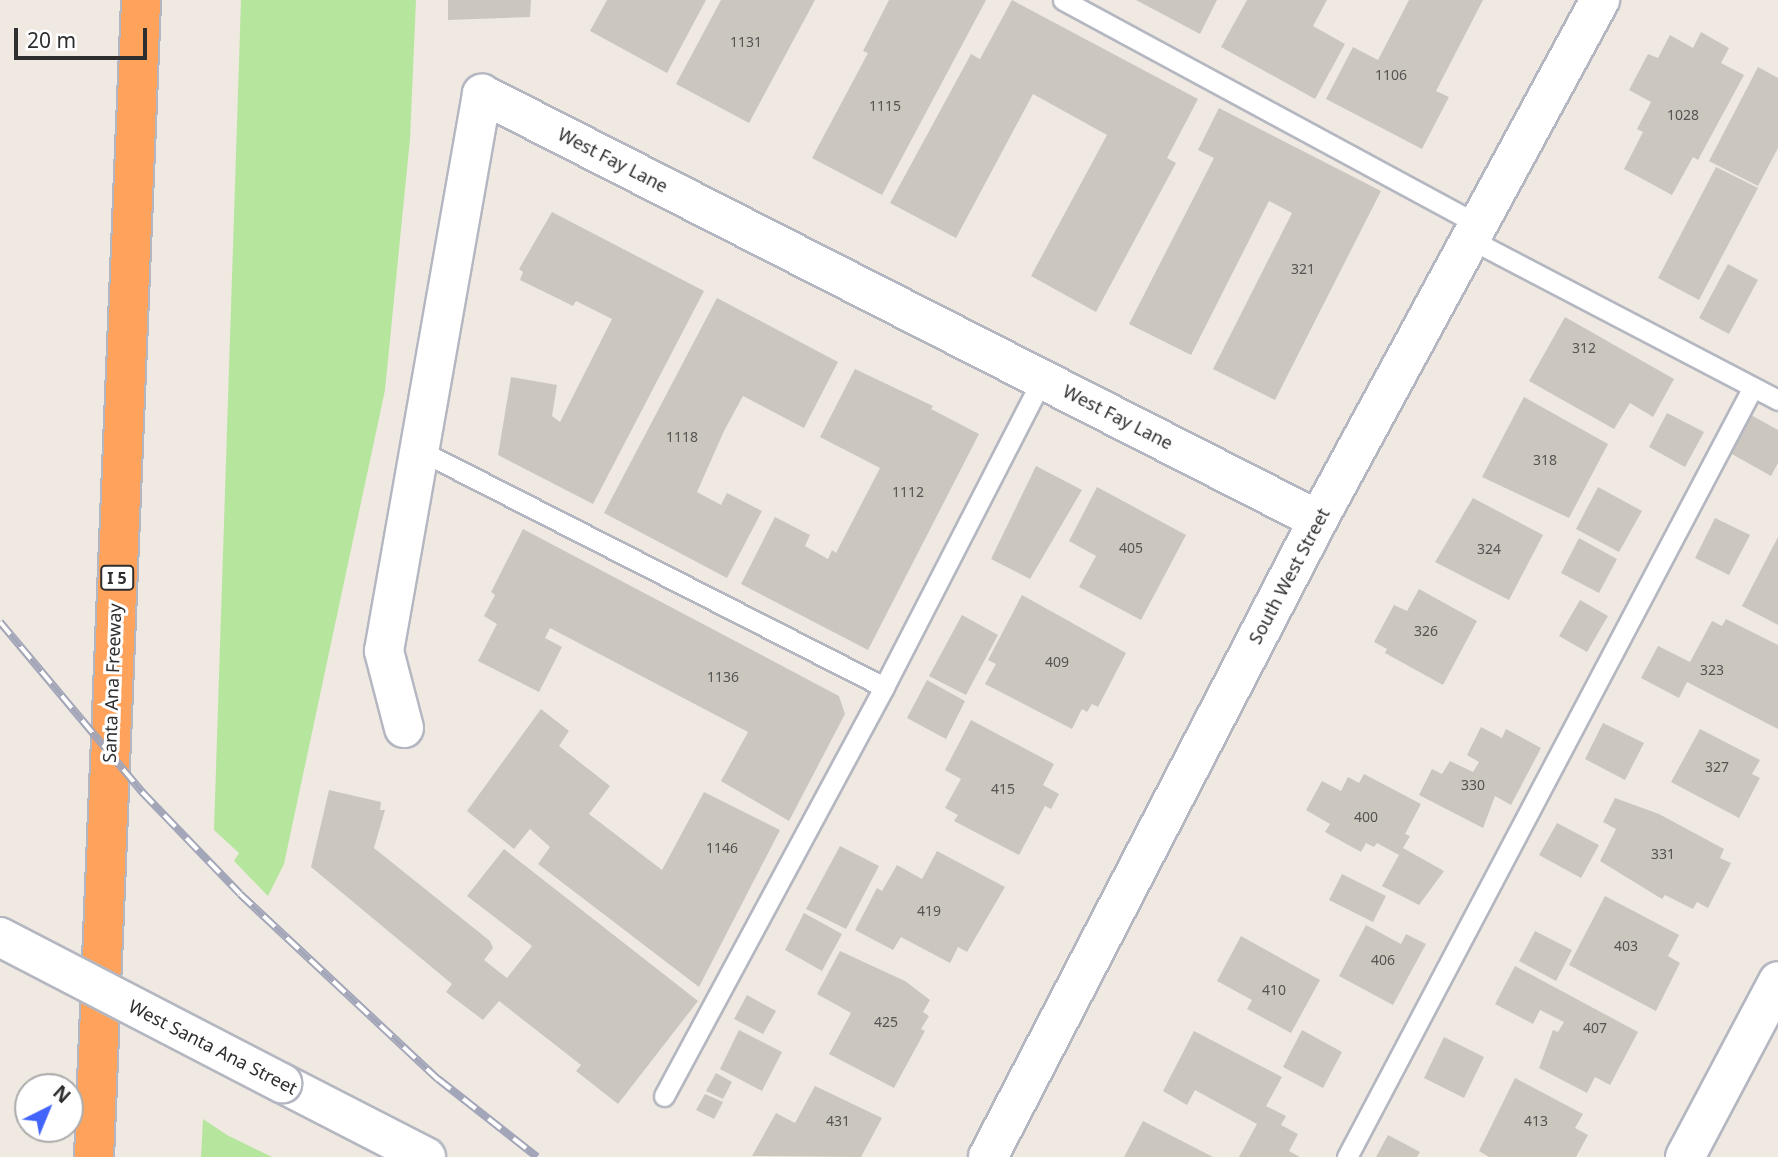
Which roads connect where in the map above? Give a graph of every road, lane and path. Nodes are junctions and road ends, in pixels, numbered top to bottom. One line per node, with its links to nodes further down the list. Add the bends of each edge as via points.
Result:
1 (141, 0): 15 (highway, Santa Ana Freeway / I 5)
2 (1063, 0): 4 (lane)
3 (1600, 0): 4 (street, South West Street)
4 (1474, 232): 6 (lane); 9 (street, South West Street)
5 (1042, 379): 8 (street, West Fay Lane, via 482,94); 9 (street, West Fay Lane); 10 (lane)
6 (1753, 387): 7 (lane); 18 (lane)
7 (1778, 400)
8 (419, 450): 10 (lane); 11 (street, West Fay Lane, via 384,651)
9 (1318, 520): 17 (street, South West Street)
10 (884, 687): 14 (lane)
11 (404, 728)
12 (0, 937): 16 (street, West Santa Ana Street, bridge)
13 (1778, 981): 19 (street)
14 (664, 1096)
15 (94, 1157)
16 (426, 1157)
17 (988, 1157)
18 (1347, 1157)
19 (1685, 1157)

